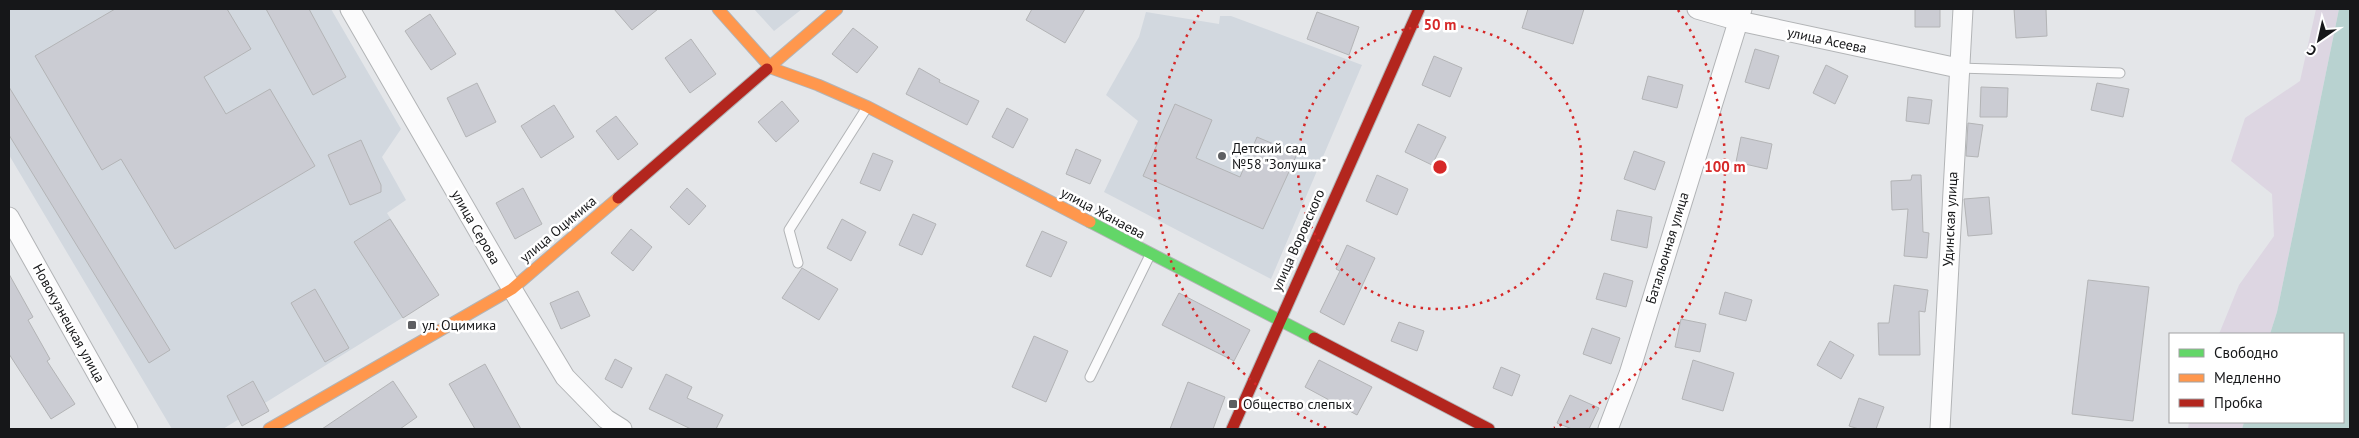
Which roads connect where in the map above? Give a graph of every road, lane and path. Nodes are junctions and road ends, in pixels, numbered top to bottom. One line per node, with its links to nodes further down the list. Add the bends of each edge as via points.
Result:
1 (350, 9): 15 (street, улица Серова)
2 (718, 9): 8 (street, улица Жанаева)
3 (837, 9): 8 (street, улица Оцимика)
4 (1418, 9): 16 (street, улица Воровского)
5 (1697, 9): 7 (street, улица Асеева)
6 (1963, 9): 9 (street, Удинская улица)
7 (1740, 15): 9 (street, улица Асеева); 23 (street, Батальонная улица, via 1629,374)
8 (771, 68): 11 (street, улица Жанаева); 15 (street, улица Оцимика)
9 (1958, 68): 10 (lane); 24 (street, Удинская улица)
10 (2120, 73)
11 (868, 107): 13 (street, улица Жанаева); 14 (lane, via 790,230)
12 (9, 217): 18 (street, Новокузнецкая улица)
13 (1151, 255): 16 (street, улица Жанаева); 17 (lane)
14 (798, 263)
15 (512, 289): 19 (street, улица Оцимика); 20 (street, улица Серова, via 565,377 606,419)
16 (1278, 321): 21 (street, улица Воровского); 22 (street, улица Жанаева)
17 (1090, 377)
18 (128, 429)
19 (269, 429)
20 (622, 429)
21 (1232, 429)
22 (1489, 429)
23 (1608, 429)
24 (1940, 429)

